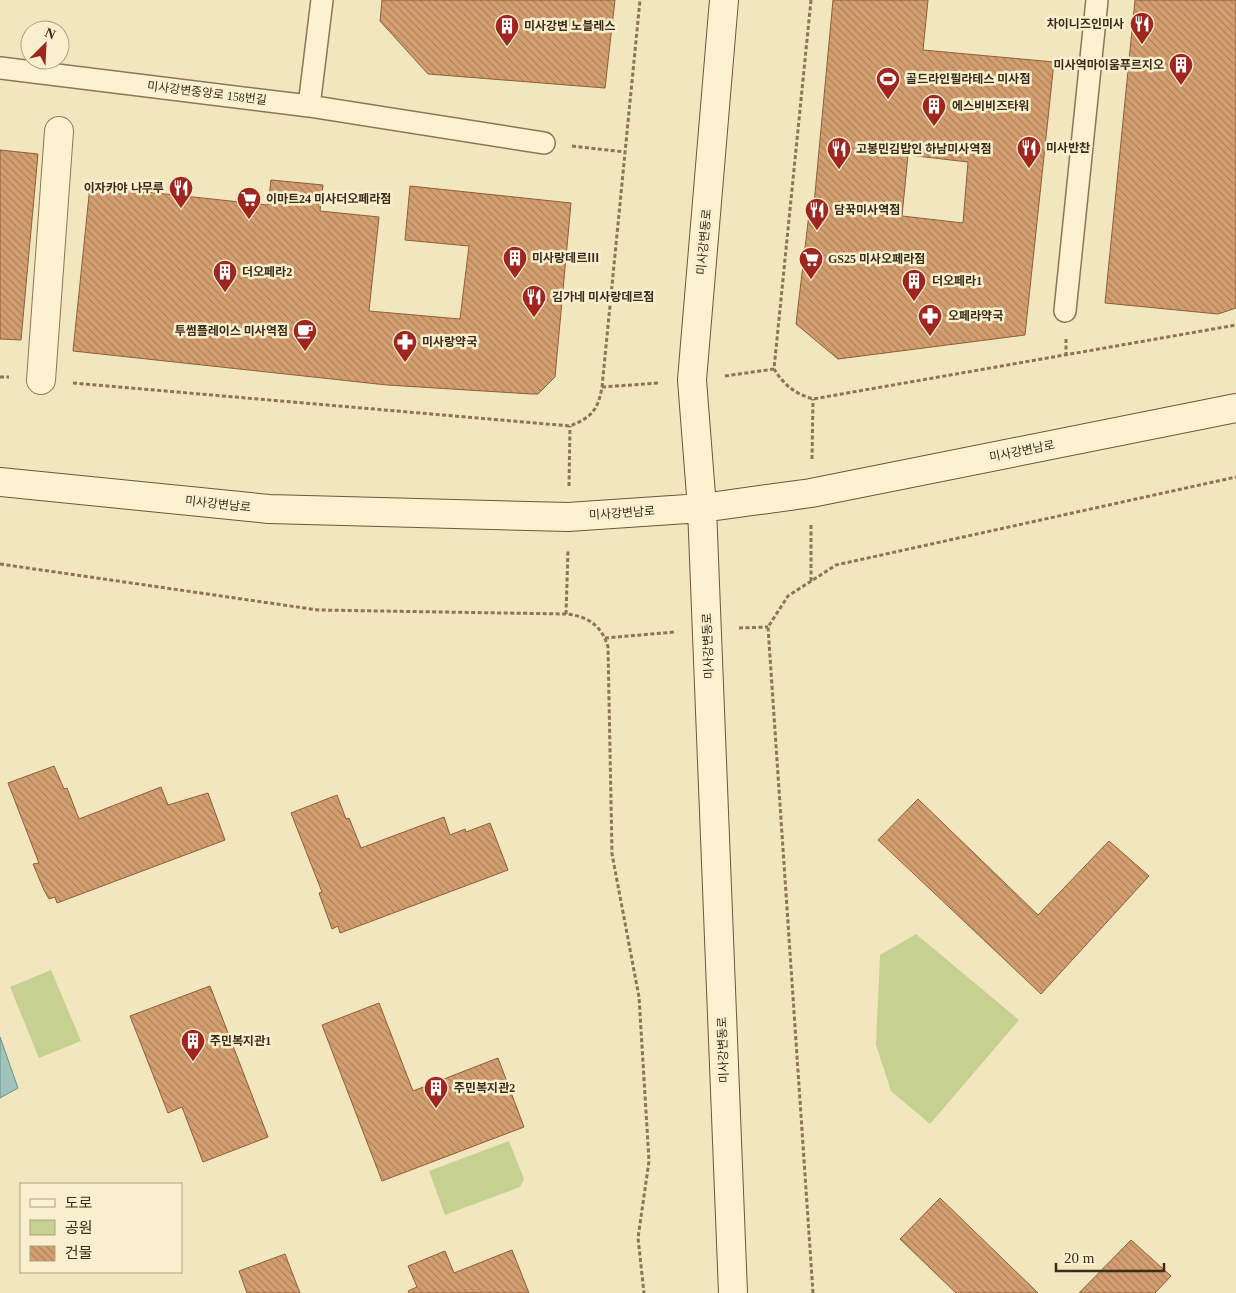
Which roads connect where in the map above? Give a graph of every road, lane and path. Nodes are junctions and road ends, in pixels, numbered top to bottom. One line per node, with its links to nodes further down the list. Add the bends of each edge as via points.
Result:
1 (322, 0): 7 (lane)
2 (640, 0): 10 (path)
3 (724, 0): 18 (main road, 미사강변동로, via 692,380)
4 (811, 0): 12 (path, via 774,369 784,384 797,394 813,399)
5 (1097, 0): 11 (lane)
6 (0, 68): 7 (lane, 미사강변중앙로 158번길)
7 (309, 106): 9 (lane, 미사강변중앙로 158번길)
8 (59, 131): 14 (main road)
9 (544, 143): 10 (path)
10 (624, 152): 14 (path, via 599,406 585,420 570,426)
11 (1065, 311)
12 (1236, 325)
13 (0, 377): 14 (path)
14 (41, 380)
15 (1236, 408): 18 (main road, 미사강변남로, via 812,493)
16 (1236, 477): 22 (path, via 836,565 788,596 768,627)
17 (0, 482): 18 (main road, 미사강변남로, via 269,509 568,517)
18 (702, 508): 21 (main road, 미사강변동로)
19 (0, 564): 20 (path, via 318,610 566,614 579,615 600,628 608,648 612,854 639,997 649,1161 638,1238)
20 (644, 1293)
21 (733, 1293)
22 (813, 1293)

